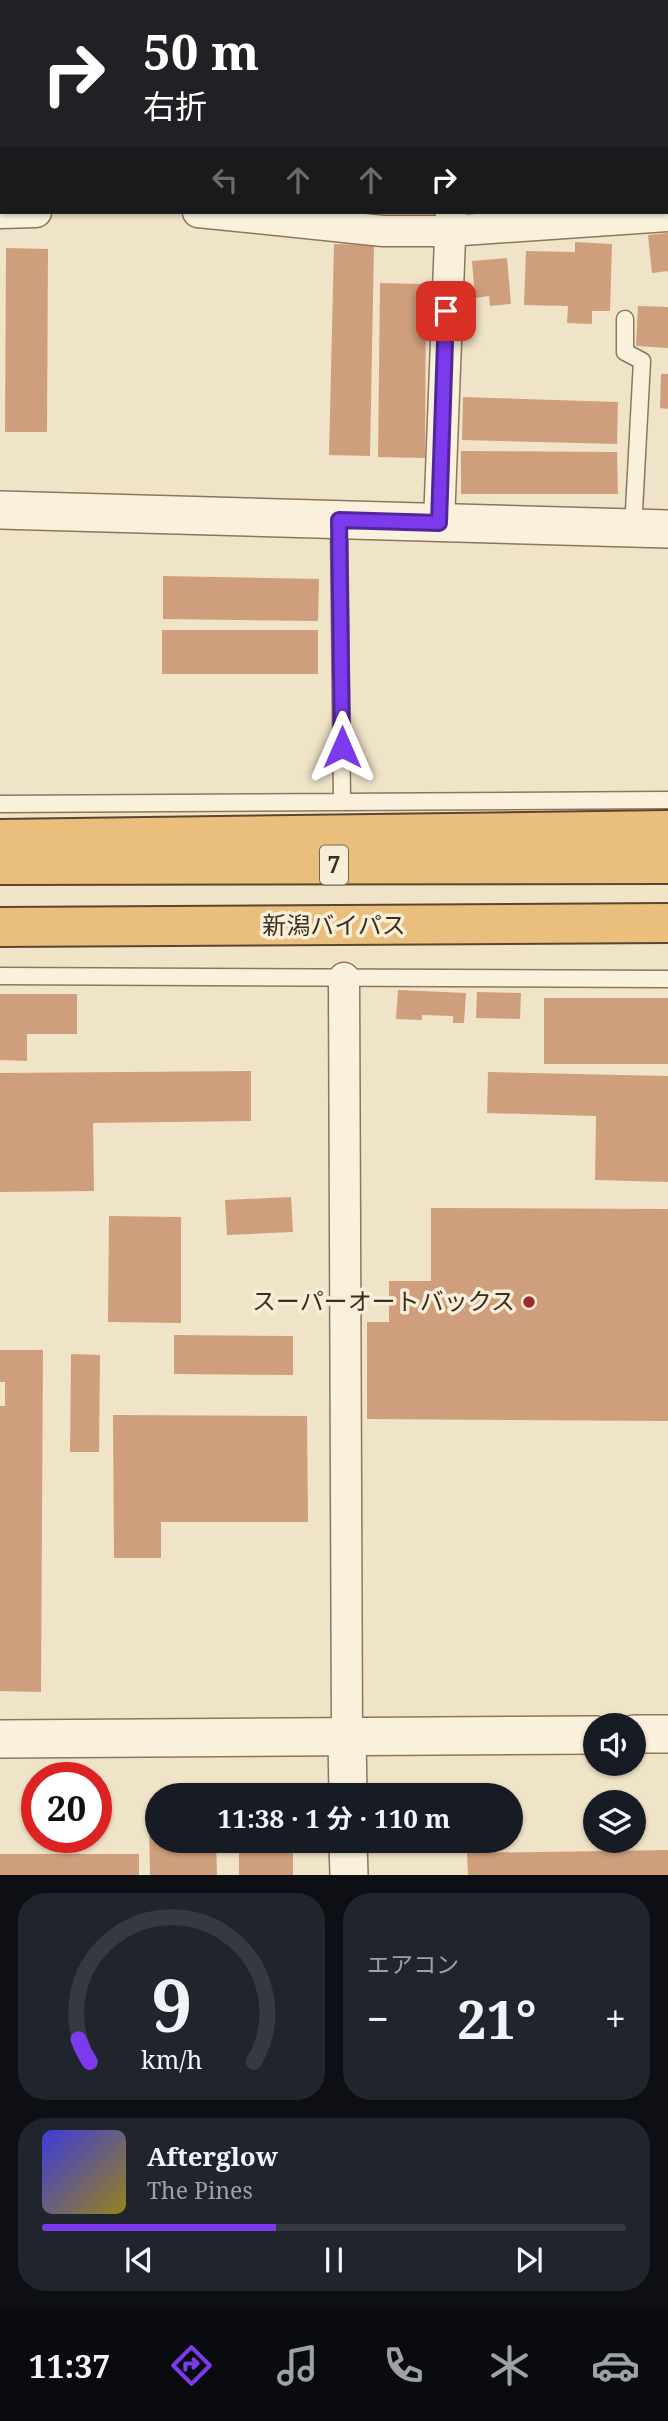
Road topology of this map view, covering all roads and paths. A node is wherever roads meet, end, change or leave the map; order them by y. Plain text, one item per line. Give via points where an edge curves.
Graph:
1 (242, 214) edge
2 (668, 216) edge
3 (309, 217) edge
4 (450, 221) edge
5 (625, 319) dead end
6 (0, 510) edge
7 (339, 520) junction
8 (439, 523) junction
9 (651, 529) edge
10 (668, 800) edge
11 (342, 801) junction
12 (0, 804) edge
13 (668, 830) edge
14 (0, 839) edge
15 (668, 864) edge
16 (0, 865) edge
17 (668, 923) edge
18 (479, 925) junction
19 (0, 927) edge
20 (668, 943) edge
21 (0, 976) edge
22 (344, 978) junction
23 (668, 979) edge
24 (646, 1734) edge
25 (668, 1734) edge
26 (583, 1735) edge
27 (347, 1737) junction
28 (0, 1739) edge
29 (348, 1783) edge
30 (348, 1853) edge
31 (349, 1875) edge

1 - 3 street
2 - 4 street
3 - 4 street via 383,231
4 - 8 street
5 - 9 lane via 625,352 642,361
6 - 7 street
7 - 8 street
7 - 11 lane
8 - 9 street
10 - 11 lane
11 - 12 lane
13 - 14 highway
15 - 16 highway, 7
17 - 18 highway, 新潟バイパス
18 - 19 highway, 新潟バイパス
18 - 20 highway
21 - 22 lane
22 - 23 lane
22 - 27 street
24 - 25 street
26 - 27 street
27 - 28 street
27 - 29 street
30 - 31 street

